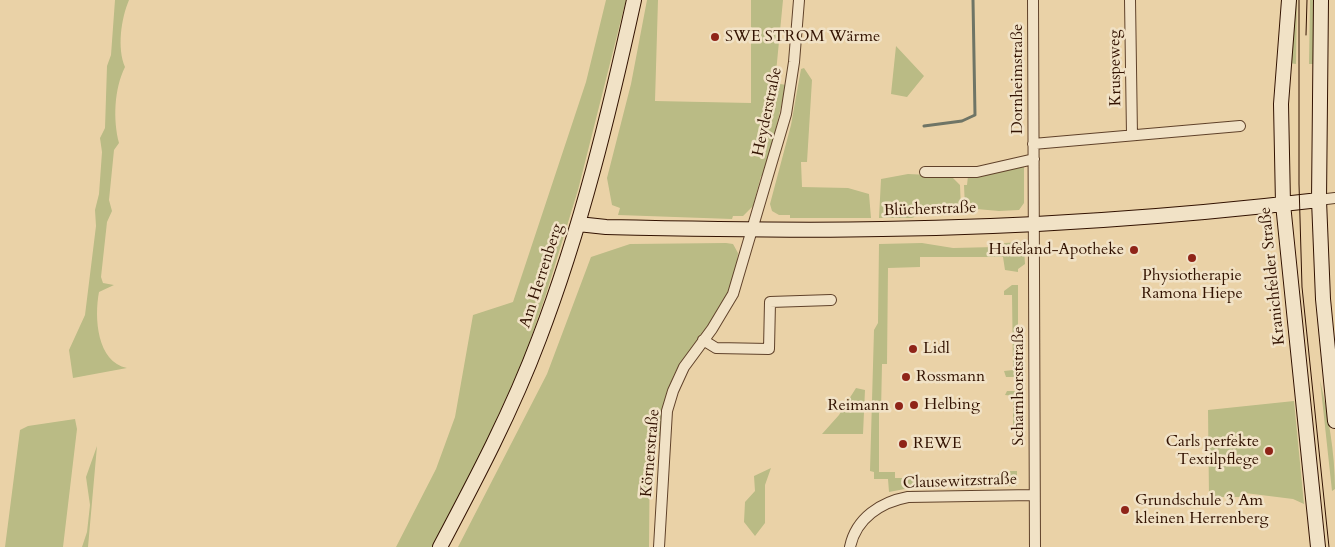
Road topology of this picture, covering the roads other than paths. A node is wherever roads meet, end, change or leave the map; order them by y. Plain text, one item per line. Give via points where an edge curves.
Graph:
1 (634, 0) edge
2 (798, 0) edge
3 (1033, 0) edge
4 (1130, 0) edge
5 (1289, 0) edge
6 (1322, 0) edge
7 (1240, 126) dead end
8 (1132, 135) junction
9 (1034, 144) junction
10 (1034, 158) junction
11 (925, 172) dead end
12 (962, 174) junction
13 (962, 185) dead end
14 (1335, 198) edge
15 (1319, 200) junction
16 (1283, 204) junction
17 (578, 224) junction
18 (1034, 224) junction
19 (754, 229) junction
20 (831, 300) dead end
21 (703, 340) junction
22 (1335, 421) edge
23 (1034, 495) junction
24 (440, 547) edge
25 (659, 547) edge
26 (850, 547) edge
27 (1034, 547) edge
28 (1318, 547) edge

1 - 17 main road, Am Herrenberg
2 - 19 street, Heyderstraße via 794,62 786,114
3 - 9 street, Dornheimstraße
4 - 8 street, Kruspeweg
5 - 16 main road, Kranichfelder Straße via 1282,84
6 - 15 main road
7 - 8 street
8 - 9 street
9 - 10 street, Dornheimstraße
10 - 12 street via 993,170
10 - 18 street, Dornheimstraße
11 - 12 street
12 - 13 street
14 - 15 street
15 - 16 main road, Blücherstraße
15 - 22 main road via 1323,299
16 - 18 main road, Blücherstraße
16 - 28 main road, Kranichfelder Straße
17 - 19 main road, Blücherstraße
17 - 24 main road, Am Herrenberg via 529,366
18 - 19 main road, Blücherstraße
18 - 23 street, Scharnhorststraße
19 - 21 street, Körnerstraße via 733,294
20 - 21 street via 770,302 769,349 716,348
21 - 25 street, Körnerstraße via 678,378 668,411
23 - 26 street, Clausewitzstraße via 894,499 870,513 858,527
23 - 27 street, Scharnhorststraße

